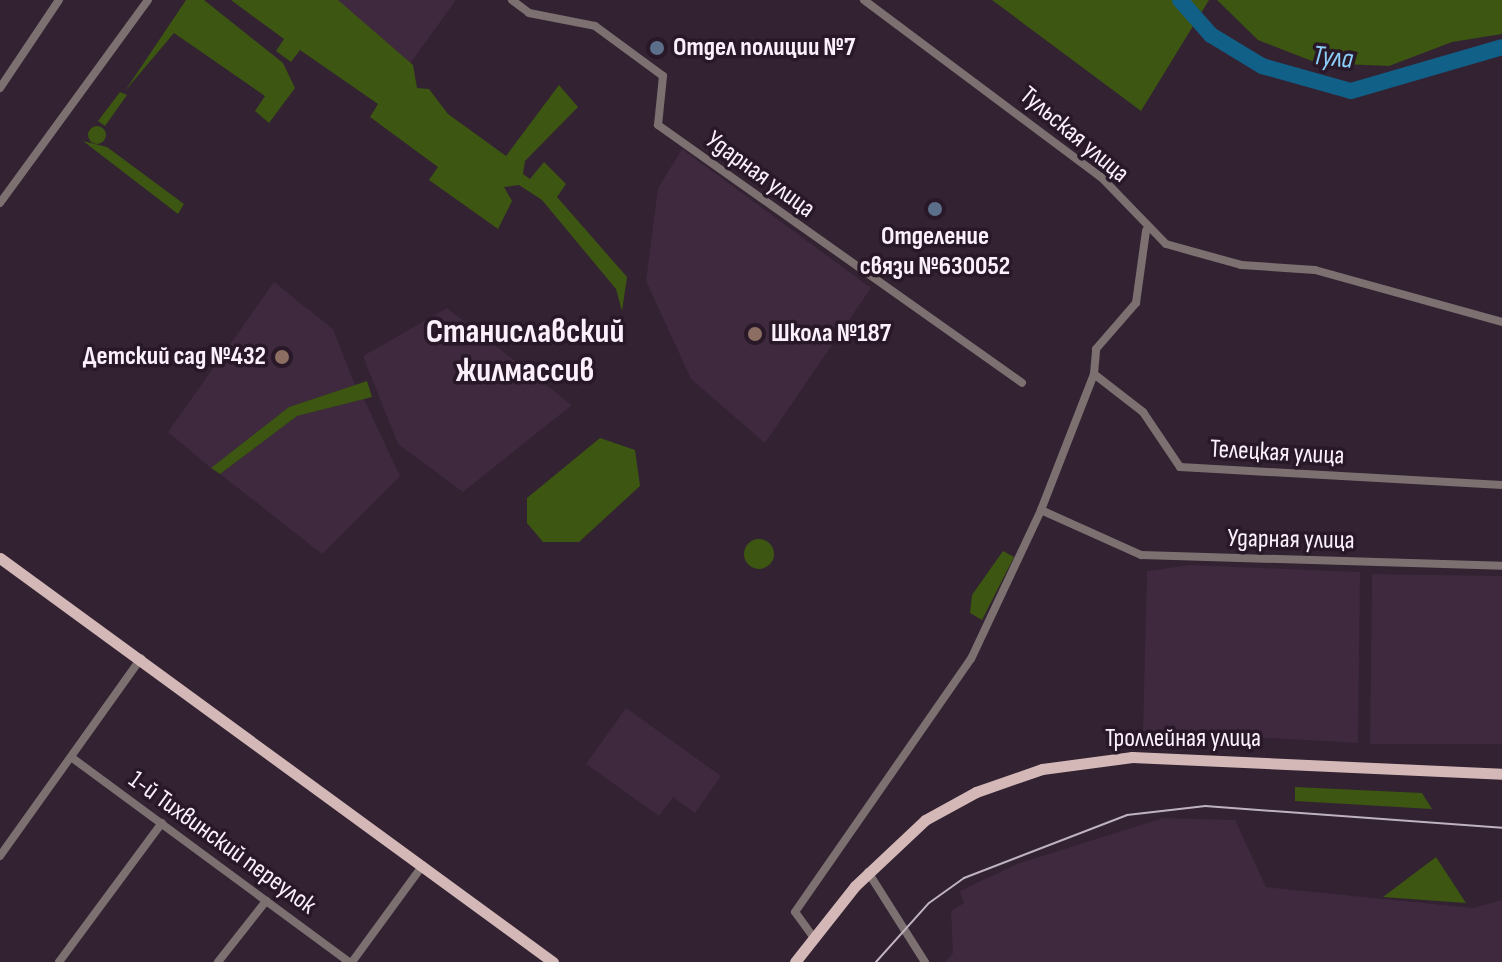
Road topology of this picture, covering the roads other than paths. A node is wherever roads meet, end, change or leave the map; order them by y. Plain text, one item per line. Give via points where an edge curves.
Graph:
1 (59, 0) edge
2 (148, 0) edge
3 (512, 0) edge
4 (864, 0) edge
5 (0, 88) edge
6 (4, 191) edge
7 (0, 203) edge
8 (1146, 231) junction
9 (1502, 322) edge
10 (1094, 374) junction
11 (1022, 383) dead end
12 (1502, 485) edge
13 (1041, 510) junction
14 (0, 558) edge
15 (1502, 566) edge
16 (141, 658) junction
17 (71, 757) junction
18 (1502, 774) edge
19 (162, 823) junction
20 (0, 856) edge
21 (423, 865) junction
22 (868, 872) junction
23 (266, 901) junction
24 (814, 938) junction
25 (59, 962) edge
26 (218, 962) edge
27 (350, 962) edge
28 (553, 962) edge
29 (795, 962) edge
30 (925, 962) edge

1 - 5 street
2 - 6 street
3 - 11 street, Ударная улица via 529,13 595,26 663,76 658,125
4 - 8 street, Тульская улица via 1101,177
6 - 7 street
8 - 9 street, Тульская улица via 1205,258 1315,270
8 - 10 street via 1136,303 1096,349
10 - 12 street, Телецкая улица via 1143,412 1180,467
10 - 13 street
13 - 15 street, Ударная улица via 1141,555
13 - 24 street via 971,659 795,912
14 - 16 main road
16 - 17 street
16 - 21 main road
17 - 19 street, 1-й Тихвинский переулок
17 - 20 street
18 - 22 main road, Троллейная улица via 1242,760 1090,761 1042,769 953,802
19 - 23 street, 1-й Тихвинский переулок
19 - 25 street
21 - 27 street
21 - 28 main road
22 - 24 main road, Троллейная улица
22 - 30 street
23 - 26 street
23 - 27 street, 1-й Тихвинский переулок
24 - 29 main road, Троллейная улица

